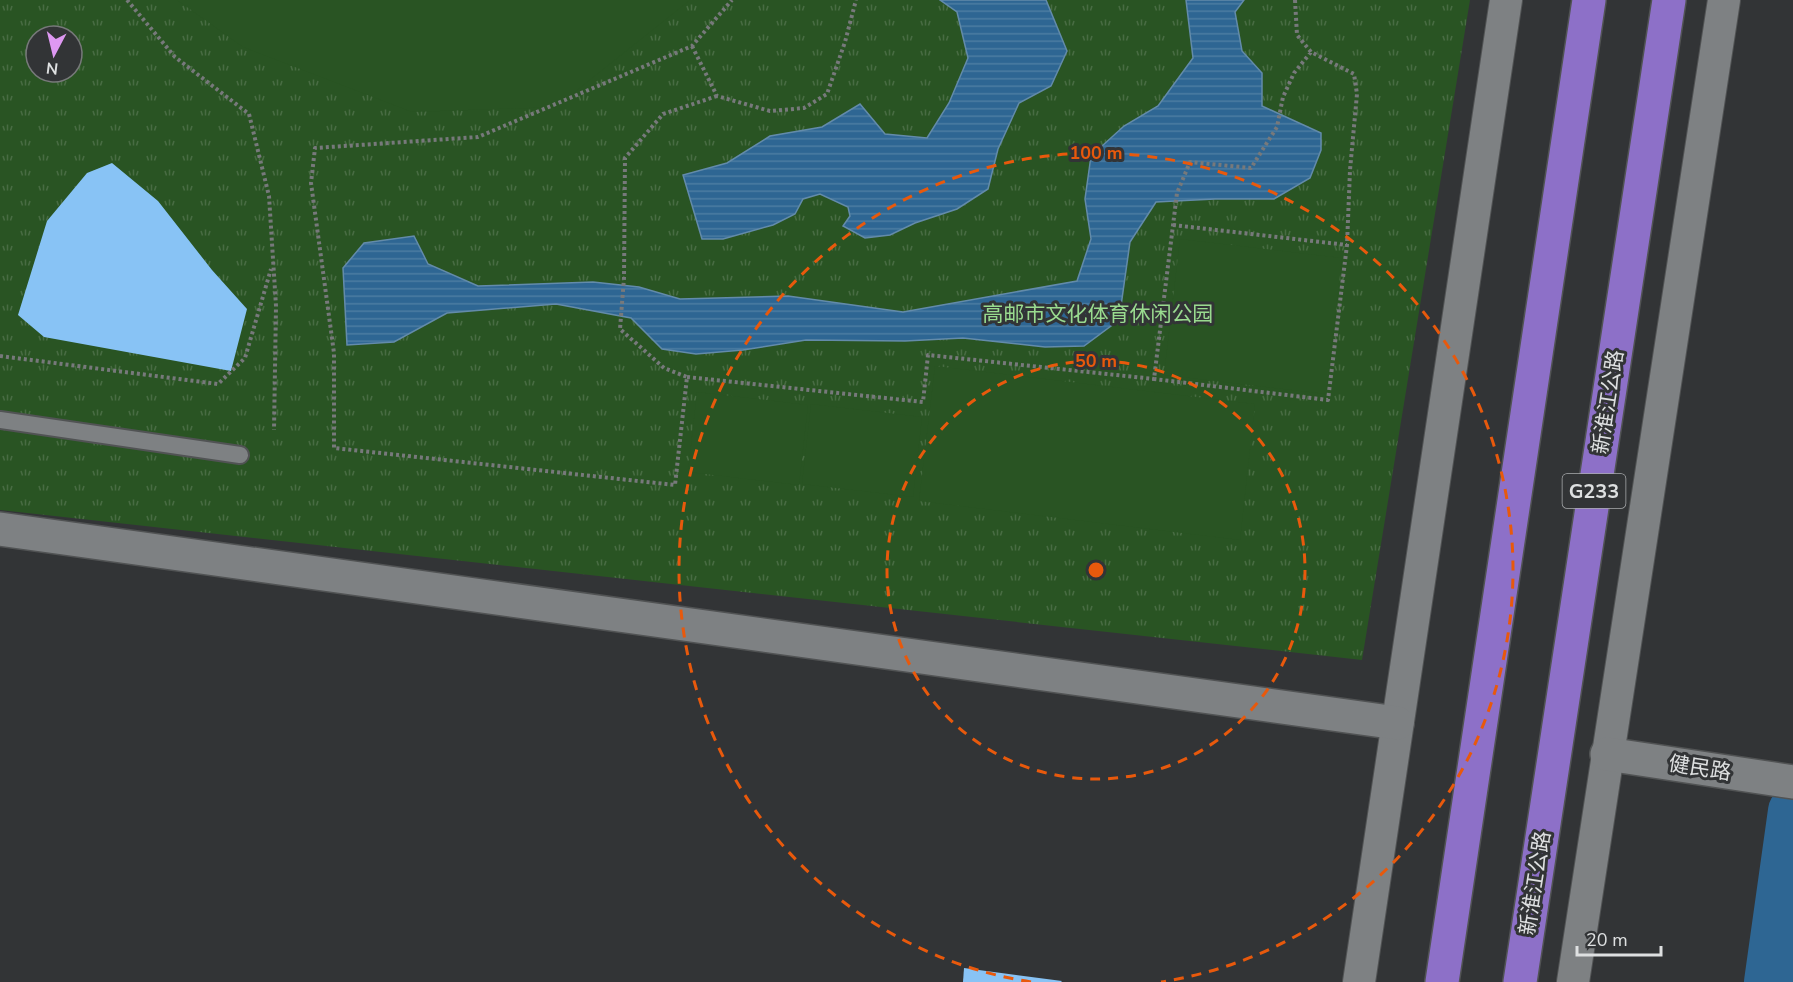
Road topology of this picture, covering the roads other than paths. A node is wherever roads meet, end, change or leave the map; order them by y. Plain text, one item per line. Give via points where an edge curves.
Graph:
1 (1506, 0) edge
2 (1589, 0) edge
3 (1669, 0) edge
4 (1724, 0) edge
5 (0, 420) edge
6 (240, 455) dead end
7 (0, 529) edge
8 (1397, 723) junction
9 (1606, 754) junction
10 (1793, 782) edge
11 (1359, 982) edge
12 (1442, 982) edge
13 (1520, 982) edge
14 (1573, 982) edge

1 - 8 street
2 - 12 highway
3 - 13 highway, 新淮江公路 / G233
4 - 9 street
5 - 6 lane
7 - 8 street
8 - 11 street
9 - 10 street, 健民路
9 - 14 street

